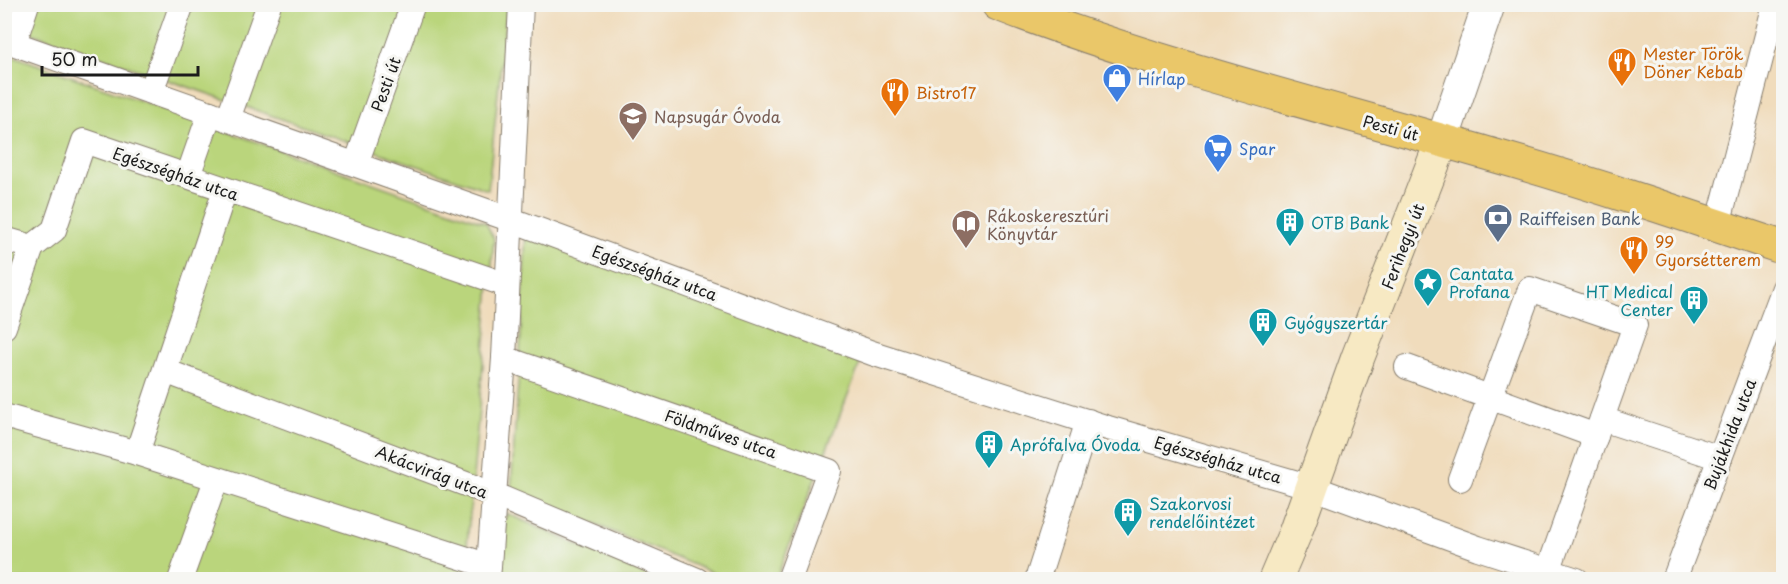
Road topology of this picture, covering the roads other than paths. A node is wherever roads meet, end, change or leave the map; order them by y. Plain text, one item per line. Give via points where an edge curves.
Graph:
1 (27, 4) edge
2 (182, 4) edge
3 (269, 4) edge
4 (413, 4) edge
5 (521, 4) edge
6 (998, 4) edge
7 (1489, 4) edge
8 (1774, 4) edge
9 (9, 41) edge
10 (151, 92) junction
11 (219, 116) junction
12 (1442, 141) junction
13 (356, 164) junction
14 (188, 176) junction
15 (225, 190) junction
16 (509, 219) junction
17 (1718, 225) junction
18 (4, 238) edge
19 (32, 247) junction
20 (1784, 248) edge
21 (507, 285) junction
22 (1784, 288) edge
23 (4, 327) edge
24 (504, 358) junction
25 (1407, 367) dead end
26 (165, 370) junction
27 (1490, 397) junction
28 (4, 416) edge
29 (1088, 421) junction
30 (1599, 427) junction
31 (137, 453) junction
32 (1720, 458) junction
33 (1460, 479) dead end
34 (216, 480) junction
35 (1311, 487) junction
36 (495, 495) junction
37 (488, 573) edge
38 (1547, 575) edge
39 (180, 579) edge
40 (697, 579) edge
41 (789, 579) edge
42 (1036, 579) edge
43 (1275, 579) edge
44 (1577, 579) edge
45 (1674, 579) edge

1 - 9 street
2 - 10 street
3 - 11 street
4 - 13 street, Pesti út
5 - 16 street
6 - 12 main road, Pesti út via 1203,72
7 - 12 street, Ferihegyi út
8 - 17 street
9 - 10 street, Egészségház utca
10 - 11 street, Egészségház utca
11 - 13 street, Egészségház utca
11 - 14 street
12 - 17 main road, Pesti út
12 - 35 main road, Ferihegyi út
13 - 16 street, Egészségház utca
14 - 15 street, Egészségház utca
14 - 19 street, Egészségház utca via 84,141 54,230
15 - 21 street, Egészségház utca
15 - 26 street
16 - 21 street
16 - 29 street, Egészségház utca via 872,353
17 - 20 main road, Pesti út
18 - 19 street
19 - 23 street
21 - 24 street
22 - 32 street, Bujákhida utca
24 - 36 street
24 - 41 street, Földműves utca via 829,471
25 - 27 street
26 - 31 street
26 - 36 street, Akácvirág utca
27 - 30 street
27 - 30 street via 1530,289 1635,325
27 - 33 street
28 - 31 street
29 - 35 street, Egészségház utca
29 - 42 street
30 - 32 street
30 - 38 street
31 - 34 street
32 - 45 street, Bujákhida utca
34 - 37 street
34 - 39 street
35 - 38 street
35 - 43 main road, Ferihegyi út
36 - 37 street
36 - 40 street, Akácvirág utca
38 - 44 street

